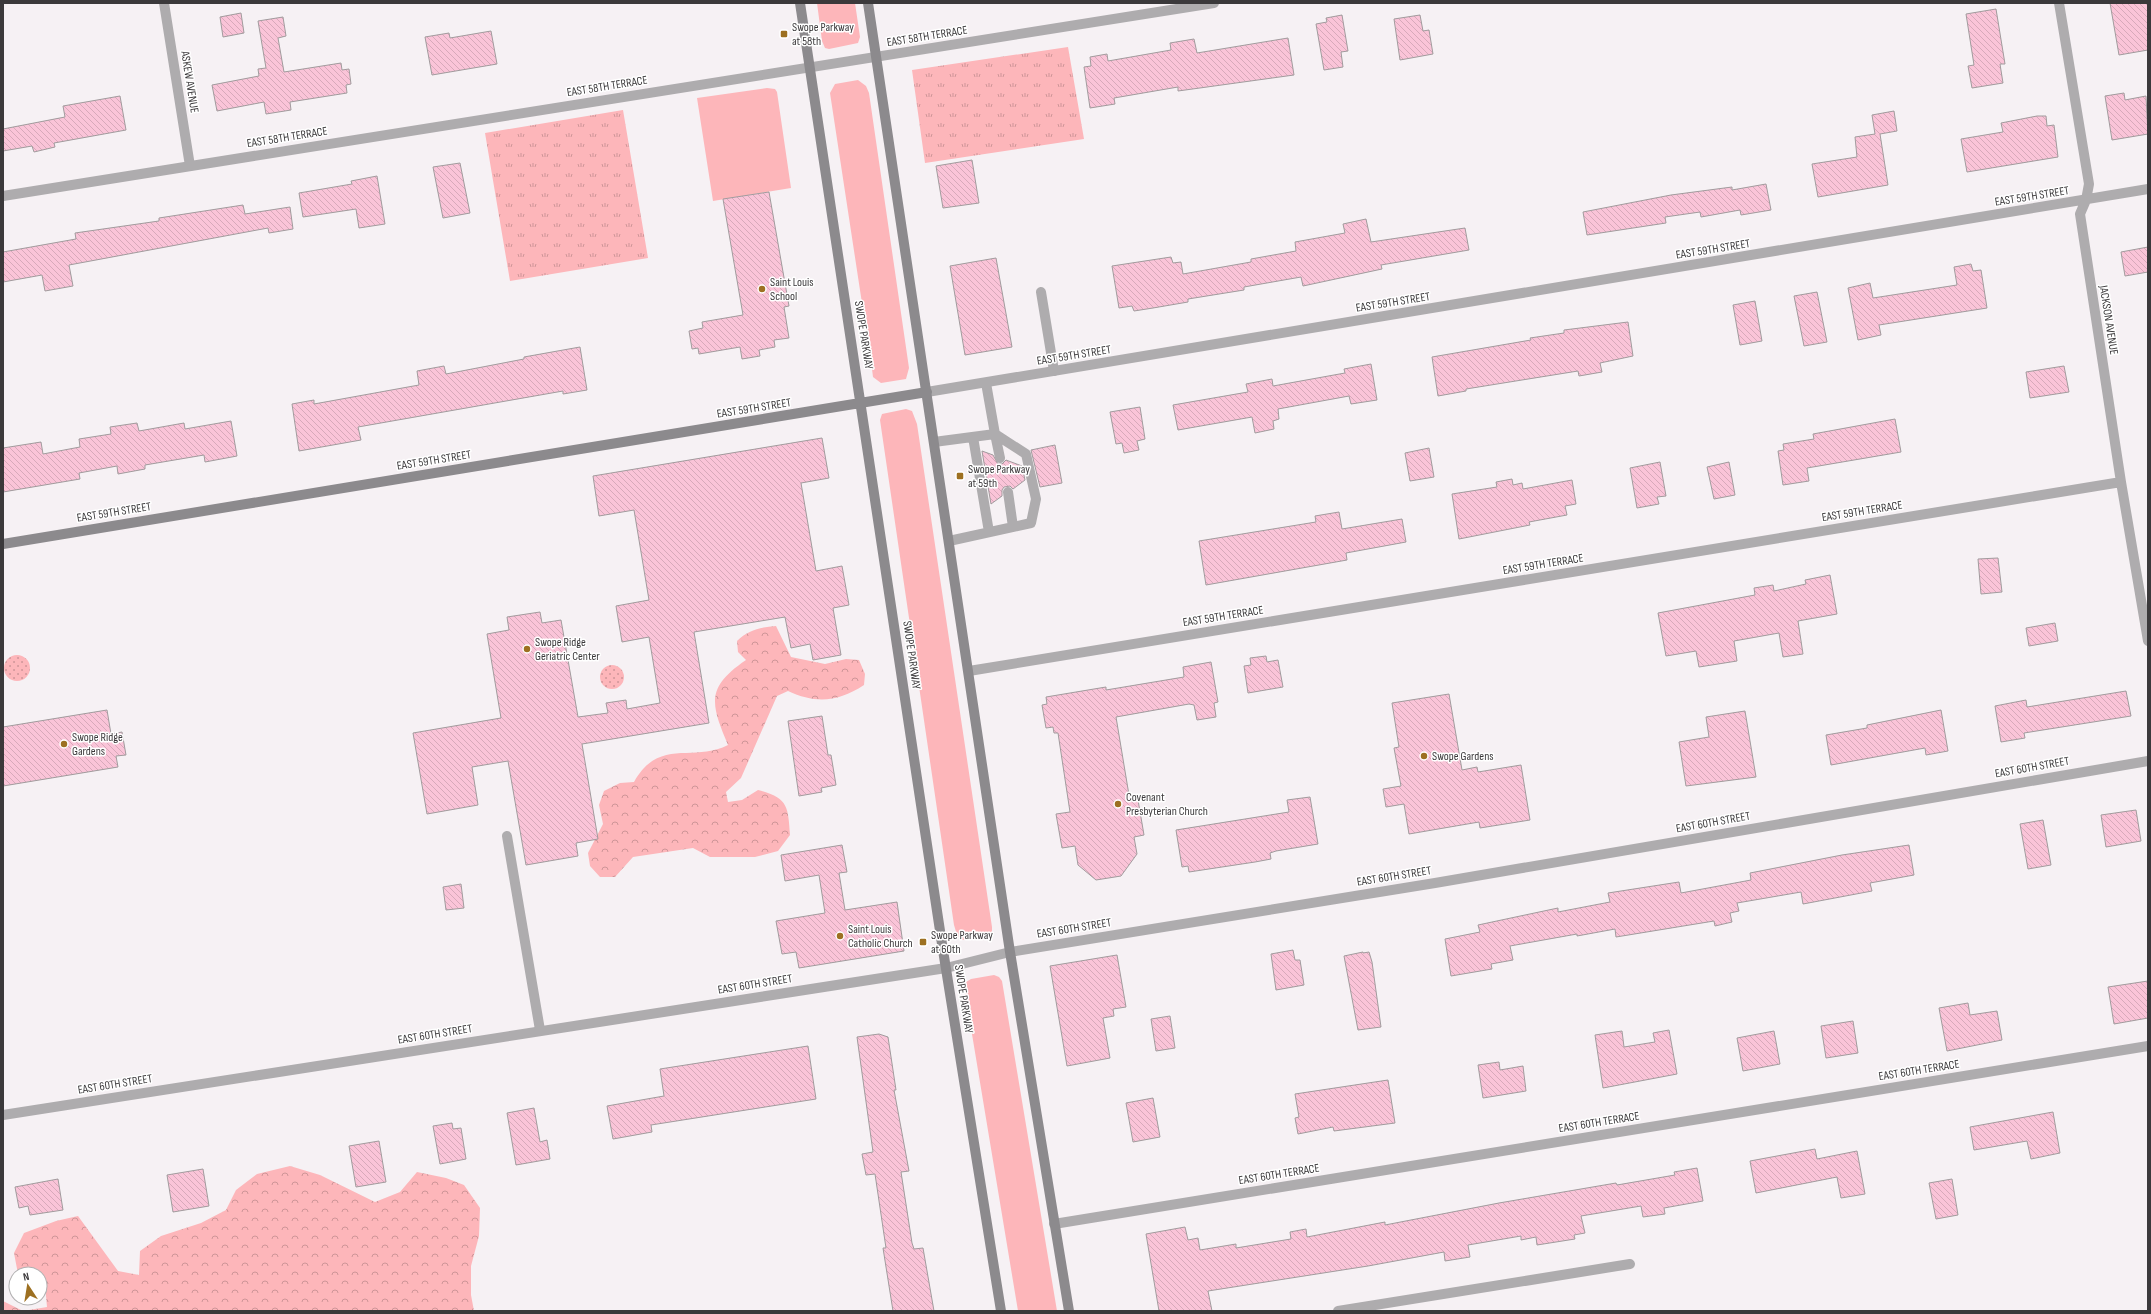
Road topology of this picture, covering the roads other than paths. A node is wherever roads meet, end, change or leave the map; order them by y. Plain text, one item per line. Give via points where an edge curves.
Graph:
1 (164, 3) edge
2 (800, 3) edge
3 (868, 3) edge
4 (1214, 3) edge
5 (2060, 3) edge
6 (876, 57) junction
7 (809, 67) junction
8 (190, 166) junction
9 (2148, 190) edge
10 (3, 196) edge
11 (2086, 200) junction
12 (1041, 292) dead end
13 (1054, 371) junction
14 (986, 383) junction
15 (927, 392) junction
16 (861, 404) junction
17 (995, 434) junction
18 (973, 437) junction
19 (934, 442) junction
20 (1000, 458) dead end
21 (2121, 482) junction
22 (1008, 492) dead end
23 (1013, 527) junction
24 (989, 532) junction
25 (949, 541) junction
26 (3, 544) edge
27 (2148, 641) edge
28 (969, 671) junction
29 (2148, 761) edge
30 (507, 836) dead end
31 (1010, 952) junction
32 (946, 968) junction
33 (540, 1030) junction
34 (2148, 1046) edge
35 (3, 1115) edge
36 (1054, 1224) junction
37 (1630, 1264) dead end
38 (1002, 1311) edge
39 (1069, 1311) edge
40 (1338, 1311) edge

1 - 8 street, ASKEW AVENUE
2 - 7 main road, SWOPE PARKWAY
3 - 6 main road
4 - 6 street, EAST 58TH TERRACE
5 - 11 street, JACKSON AVENUE via 2089,184
6 - 7 street, EAST 58TH TERRACE
6 - 15 main road
7 - 8 street, EAST 58TH TERRACE
7 - 16 main road, SWOPE PARKWAY
8 - 10 street, EAST 58TH TERRACE
9 - 11 street, EAST 59TH STREET
11 - 13 street, EAST 59TH STREET
11 - 21 street, JACKSON AVENUE via 2080,214
12 - 13 street
13 - 14 street, EAST 59TH STREET
14 - 15 street, EAST 59TH STREET
14 - 17 street
15 - 16 main road, EAST 59TH STREET
15 - 19 main road
16 - 26 main road, EAST 59TH STREET
16 - 32 main road, SWOPE PARKWAY
17 - 18 street
17 - 20 street
17 - 23 street via 1026,454 1036,499 1031,522
18 - 19 street
18 - 24 street
19 - 25 main road
21 - 27 street, JACKSON AVENUE
21 - 28 street, EAST 59TH TERRACE
22 - 23 street
23 - 24 street
24 - 25 street
25 - 28 main road
28 - 31 main road
29 - 31 street, EAST 60TH STREET via 1442,882
30 - 33 street
31 - 32 street, EAST 60TH STREET
31 - 36 main road
32 - 33 street, EAST 60TH STREET
32 - 38 main road, SWOPE PARKWAY
33 - 35 street, EAST 60TH STREET
34 - 36 street, EAST 60TH TERRACE
36 - 39 main road
37 - 40 street

